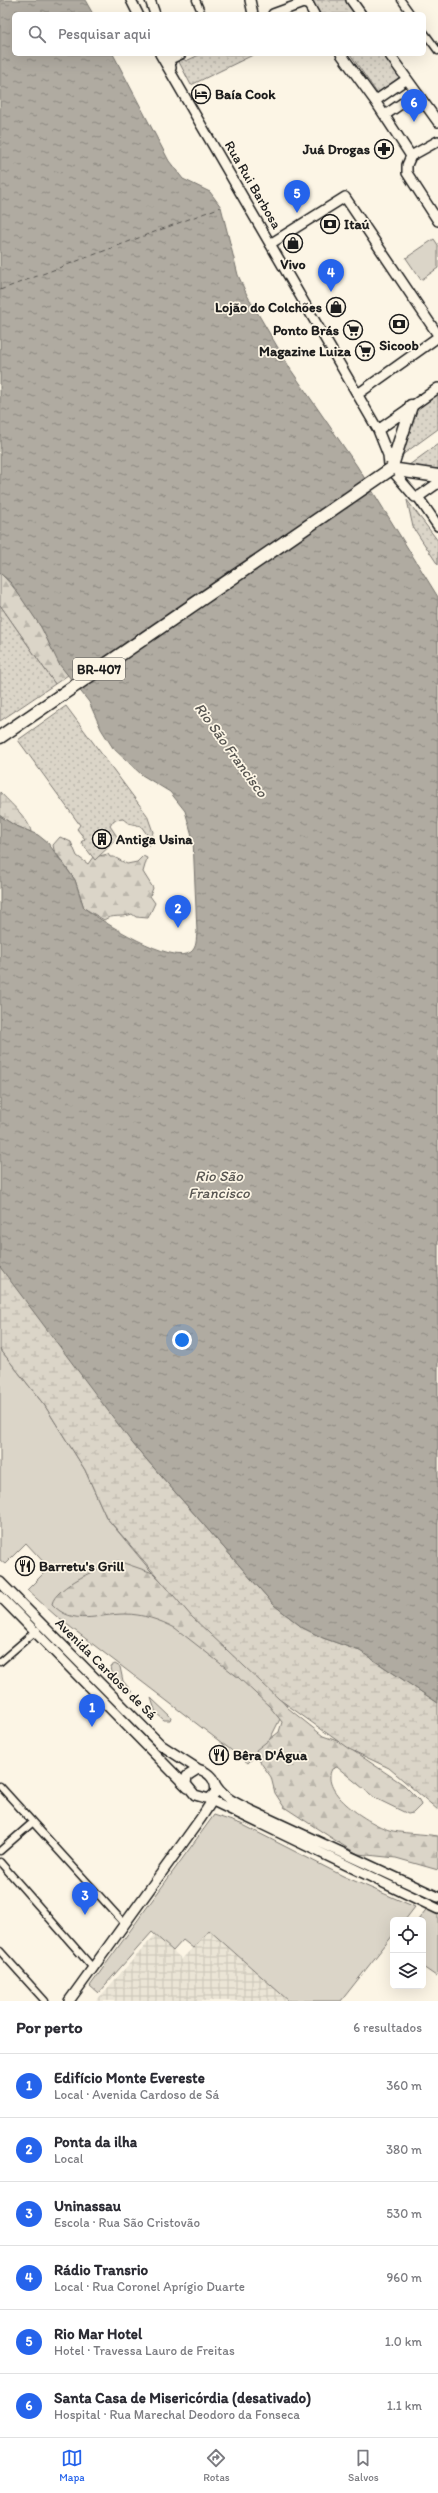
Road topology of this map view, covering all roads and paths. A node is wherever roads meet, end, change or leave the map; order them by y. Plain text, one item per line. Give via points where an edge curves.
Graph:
1 (131, 0) edge
2 (150, 0) edge
3 (196, 0) edge
4 (250, 0) edge
5 (352, 0) edge
6 (401, 0) edge
7 (137, 12) edge
8 (154, 12) edge
9 (201, 12) edge
10 (253, 12) edge
11 (278, 12) edge
12 (313, 12) edge
13 (360, 12) edge
14 (410, 12) edge
15 (426, 35) edge
16 (438, 51) edge
17 (342, 56) edge
18 (390, 56) edge
19 (166, 57) edge
20 (407, 79) junction
21 (417, 93) junction
22 (375, 101) junction
23 (385, 115) junction
24 (438, 122) edge
25 (438, 141) edge
26 (411, 156) junction
27 (438, 221) edge
28 (270, 244) junction
29 (438, 336) edge
30 (438, 388) edge
31 (358, 394) junction
32 (411, 406) junction
33 (378, 430) junction
34 (390, 467) junction
35 (438, 476) edge
36 (438, 483) edge
37 (420, 496) junction
38 (438, 526) edge
39 (0, 737) edge
40 (0, 1582) edge
41 (0, 1596) edge
42 (42, 1625) junction
43 (35, 1632) junction
44 (0, 1662) edge
45 (198, 1769) junction
46 (214, 1782) junction
47 (0, 1786) edge
48 (188, 1788) junction
49 (209, 1799) junction
50 (32, 1823) junction
51 (0, 1851) edge
52 (0, 1862) edge
53 (418, 1888) junction
54 (438, 1890) edge
55 (438, 1897) edge
56 (438, 1909) edge
57 (125, 1924) junction
58 (0, 1950) edge
59 (93, 1968) junction
60 (45, 2001) edge
61 (69, 2001) edge

1 - 7 main road
2 - 8 main road
3 - 9 street
4 - 10 main road
5 - 13 main road
6 - 14 street
11 - 12 main road via 303,3 309,5
15 - 16 street
17 - 22 main road
18 - 20 main road
19 - 28 main road, Rua Rui Barbosa via 172,72
20 - 21 main road
20 - 22 main road
21 - 23 main road
21 - 24 main road
22 - 23 main road
23 - 26 main road
25 - 26 main road
26 - 27 main road via 406,165 407,173
28 - 29 main road via 345,197
28 - 31 main road, Rua Rui Barbosa
29 - 31 main road
30 - 32 main road
31 - 33 main road, Rua Rui Barbosa
32 - 33 main road
32 - 34 highway
33 - 34 main road, Rua Rui Barbosa
34 - 35 highway
34 - 37 main road via 412,494
34 - 39 highway, BR-407, bridge via 284,542 270,542 208,586 198,600
36 - 37 main road
37 - 38 main road
40 - 42 main road, Avenida Cardoso de Sá
41 - 43 main road, Avenida Cardoso de Sá
42 - 43 street
42 - 45 main road, Avenida Cardoso de Sá via 161,1745
43 - 44 street
43 - 48 main road, Avenida Cardoso de Sá
45 - 46 main road via 208,1774
45 - 48 main road via 187,1776
46 - 49 main road via 215,1794
46 - 53 main road via 226,1796 250,1810
47 - 50 street
48 - 49 main road via 195,1795
49 - 56 main road
49 - 57 main road via 210,1804 206,1811
50 - 51 street
50 - 57 street
52 - 59 street
53 - 54 main road
53 - 55 main road
57 - 59 main road
58 - 60 street
59 - 61 main road

